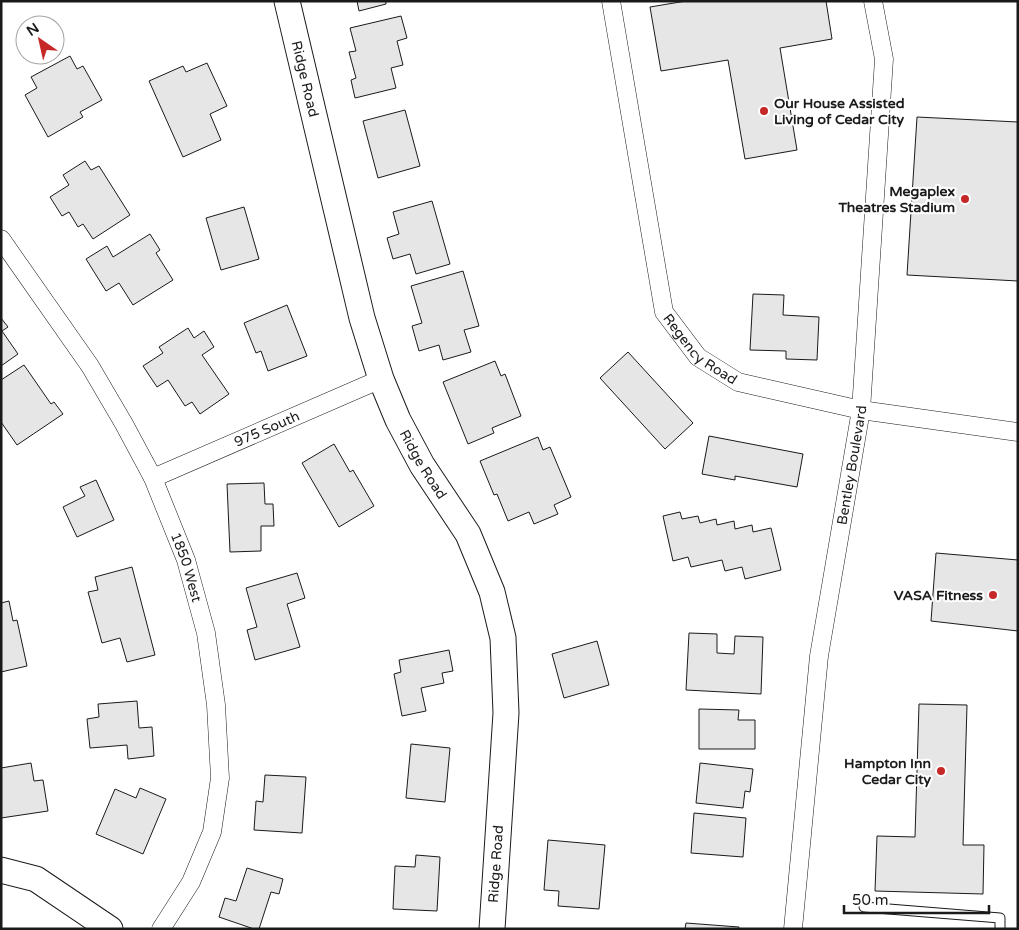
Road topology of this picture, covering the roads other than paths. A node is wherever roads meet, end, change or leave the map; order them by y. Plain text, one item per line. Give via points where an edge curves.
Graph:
1 (287, 1) edge
2 (611, 1) edge
3 (873, 1) edge
4 (1, 239) edge
5 (381, 378) junction
6 (860, 410) junction
7 (1018, 432) edge
8 (153, 478) junction
9 (1, 870) edge
10 (864, 907) dead end
11 (110, 929) edge
12 (161, 929) edge
13 (492, 929) edge
14 (793, 929) edge
15 (1000, 929) edge

1 - 5 street, Ridge Road via 362,318
2 - 6 street, Regency Road via 664,312 698,357 738,382
3 - 6 street, Bentley Boulevard via 884,59
4 - 8 street, 1850 West via 90,366
5 - 8 street, 975 South
5 - 13 street, Ridge Road via 398,420 422,465 468,534 492,592 503,638 506,713
6 - 7 street, Regency Road
6 - 14 street, Bentley Boulevard via 819,656
8 - 12 street, 1850 West via 186,560 206,633 216,705 220,778 212,832 191,882
9 - 11 street via 36,879
10 - 15 lane via 1000,918

